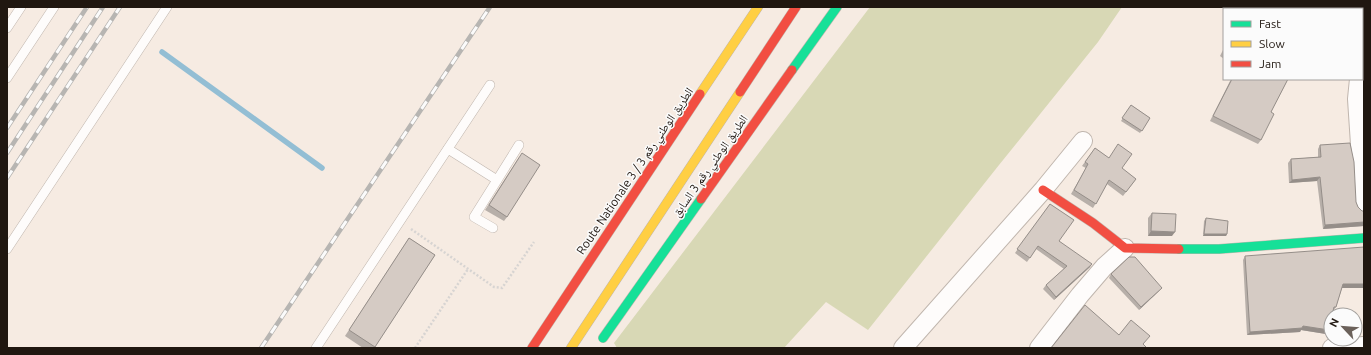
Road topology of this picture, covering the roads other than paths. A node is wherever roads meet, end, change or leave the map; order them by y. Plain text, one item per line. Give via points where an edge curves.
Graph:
1 (21, 7) edge
2 (54, 7) edge
3 (167, 7) edge
4 (758, 7) edge
5 (796, 7) edge
6 (837, 7) edge
7 (7, 28) edge
8 (7, 78) edge
9 (1359, 80) edge
10 (490, 85) dead end
11 (1083, 141) dead end
12 (519, 145) dead end
13 (448, 149) junction
14 (497, 180) junction
15 (1043, 190) junction
16 (1364, 205) edge
17 (493, 228) dead end
18 (1364, 238) edge
19 (1125, 248) junction
20 (7, 249) edge
21 (589, 321) junction
22 (606, 343) edge
23 (1364, 346) edge
24 (316, 348) edge
25 (532, 348) edge
26 (571, 348) edge
27 (903, 348) edge
28 (1039, 348) edge
29 (1332, 348) edge

1 - 7 lane
2 - 8 lane
3 - 20 lane
4 - 25 main road, Route Nationale 3 / الطريق الوطني رقم 3 via 627,210
5 - 21 main road via 648,225
6 - 22 main road, الطريق الوطني رقم 3 السابق
9 - 16 street via 1357,99
10 - 13 lane
11 - 15 street
12 - 14 lane
13 - 14 lane
13 - 24 lane
14 - 17 lane via 474,217
15 - 19 main road
15 - 27 street
18 - 19 main road via 1219,249
19 - 28 street via 1104,267
21 - 22 street
21 - 26 main road
23 - 29 street

